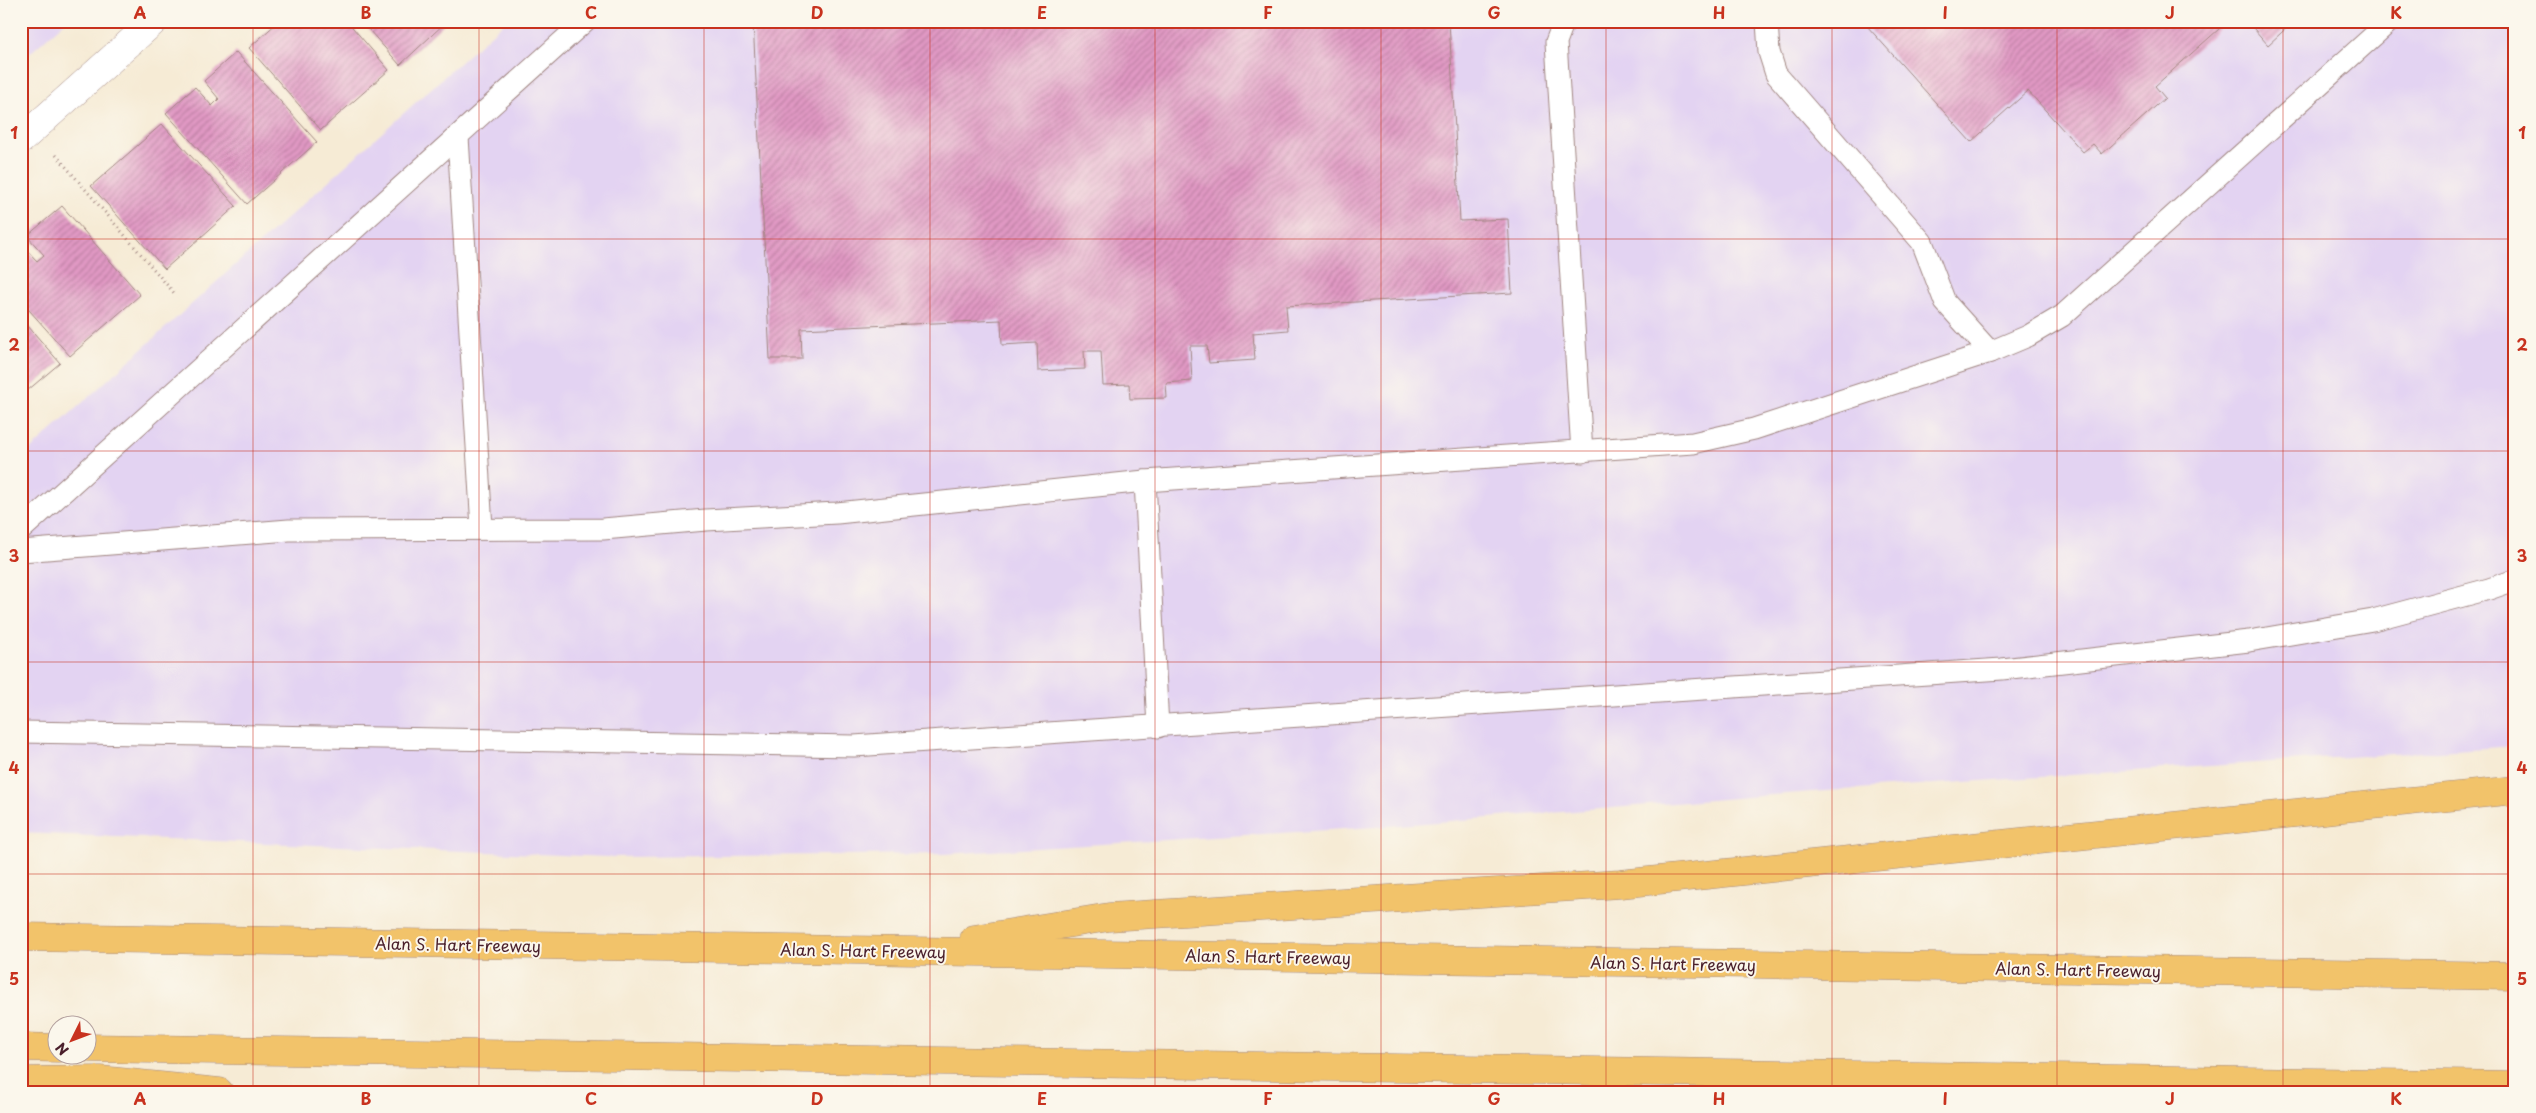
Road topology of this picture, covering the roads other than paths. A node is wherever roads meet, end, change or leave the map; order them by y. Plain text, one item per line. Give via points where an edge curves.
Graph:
1 (154, 21) edge
2 (585, 21) edge
3 (1564, 21) edge
4 (1767, 21) edge
5 (2390, 21) edge
6 (27, 134) edge
7 (458, 137) junction
8 (1990, 352) junction
9 (1582, 452) junction
10 (1145, 481) junction
11 (482, 528) junction
12 (21, 530) edge
13 (21, 550) edge
14 (2515, 580) edge
15 (1158, 726) junction
16 (21, 732) edge
17 (2515, 790) edge
18 (21, 937) edge
19 (904, 951) junction
20 (2515, 976) edge
21 (21, 1047) edge
22 (48, 1048) edge
23 (98, 1048) edge
24 (21, 1081) edge
25 (2515, 1085) edge
26 (219, 1092) edge

1 - 6 street
2 - 7 lane
3 - 9 lane via 1556,42
4 - 8 lane via 1769,52 1776,74 1922,242 1946,302
5 - 8 lane via 2062,316 2028,336
7 - 11 lane
7 - 12 lane
8 - 9 lane via 1754,429 1693,443
9 - 10 lane
10 - 11 lane via 837,513 603,529
10 - 15 lane
11 - 13 lane via 289,530
14 - 15 lane via 2489,590 2354,623 2249,641 2002,669
15 - 16 lane via 854,746
17 - 19 highway via 1620,884 1109,917
18 - 19 highway, Alan S. Hart Freeway
19 - 20 highway, Alan S. Hart Freeway
21 - 22 highway
23 - 25 highway
24 - 26 highway via 100,1080

